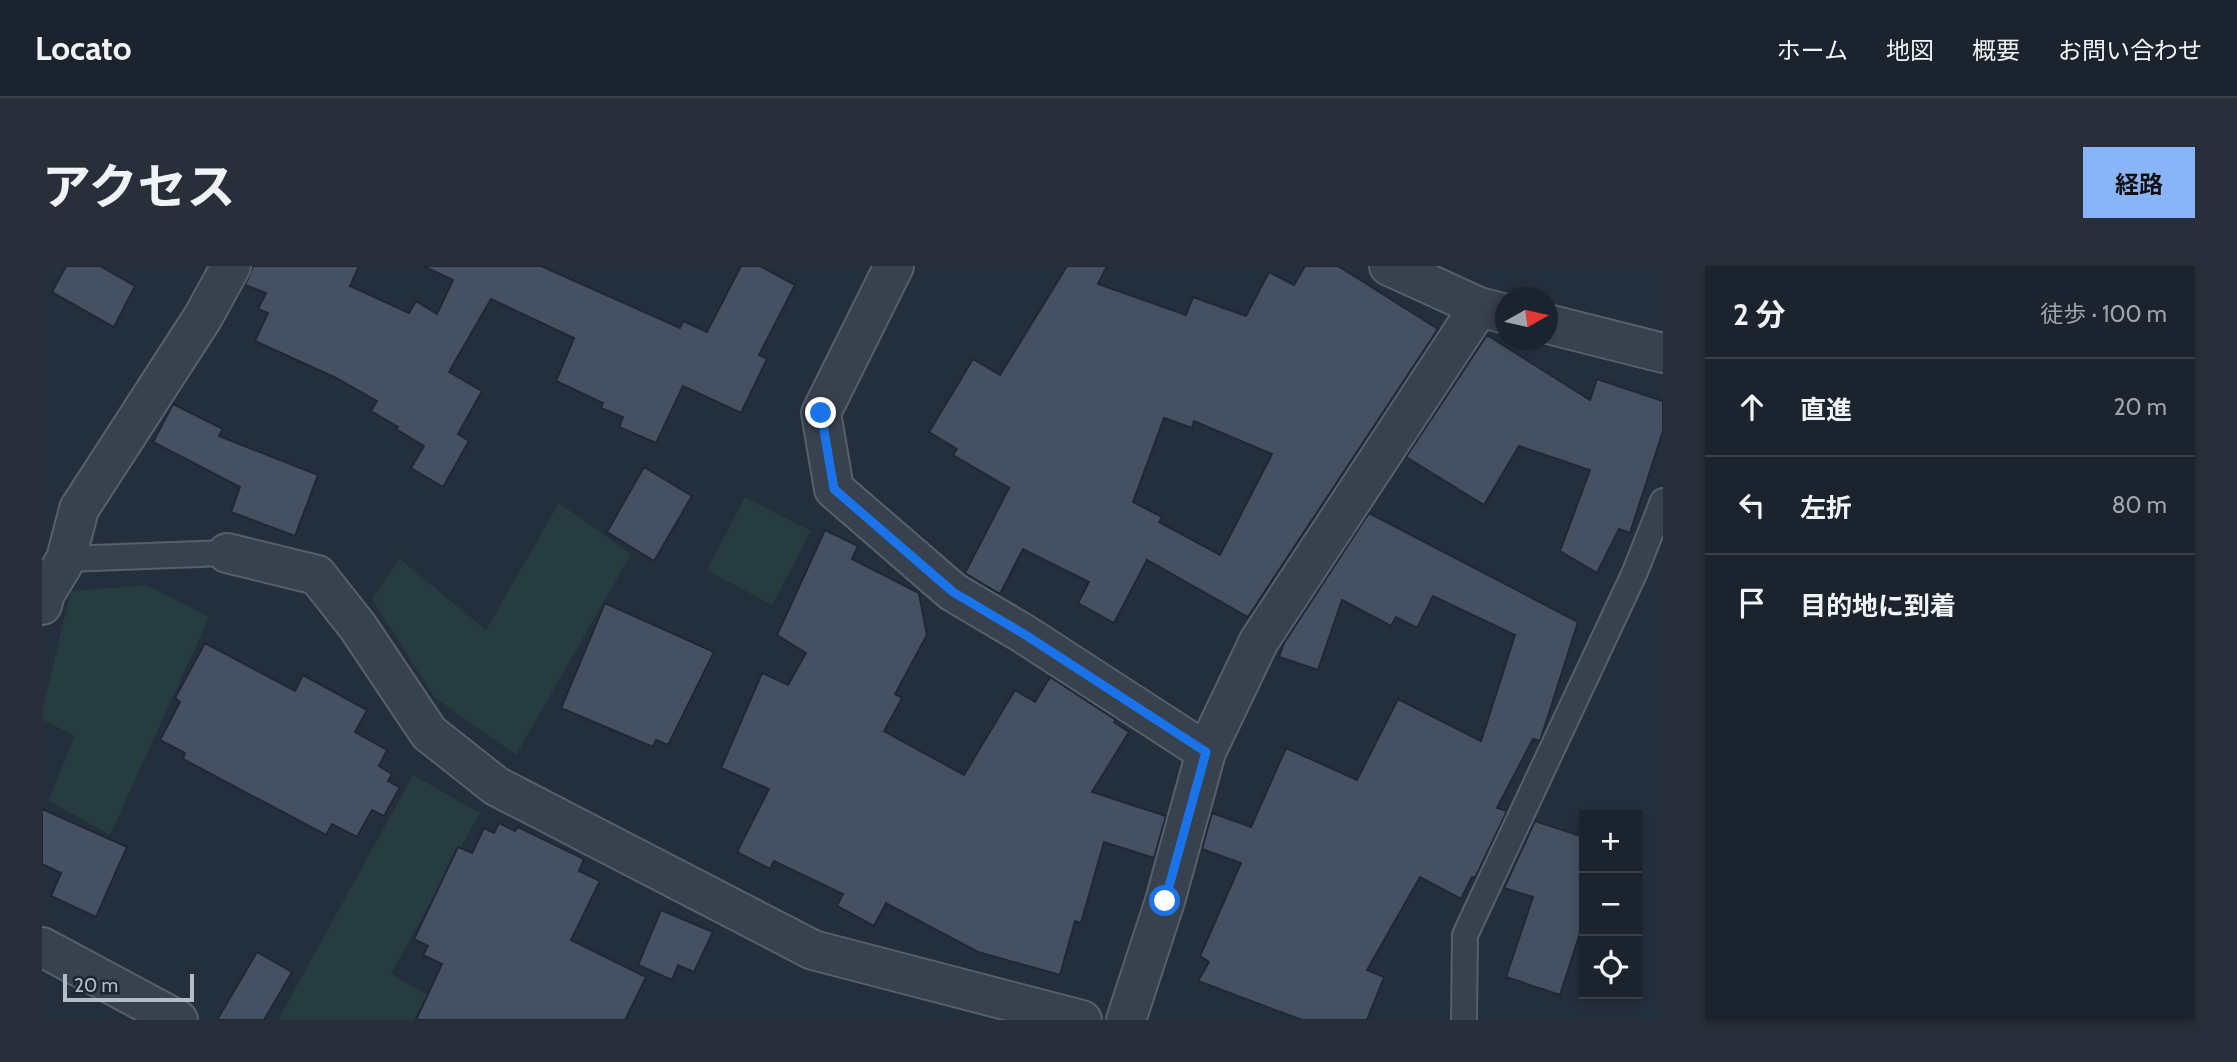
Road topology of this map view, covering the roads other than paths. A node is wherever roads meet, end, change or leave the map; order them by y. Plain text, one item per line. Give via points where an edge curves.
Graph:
1 (231, 266) edge
2 (894, 266) edge
3 (1389, 266) edge
4 (1492, 310) edge
5 (1558, 327) edge
6 (1663, 354) edge
7 (1663, 501) edge
8 (228, 553) joint
9 (66, 559) junction
10 (43, 597) edge
11 (1206, 752) junction
12 (42, 947) edge
13 (178, 1020) edge
14 (1083, 1020) edge
15 (1126, 1020) edge
16 (1464, 1020) edge

1 - 9 street via 79,509
2 - 11 street via 821,413 834,489 953,592
3 - 4 street
4 - 11 street via 1259,641
5 - 6 street
7 - 16 lane via 1635,572 1465,935
8 - 9 lane
8 - 14 street via 317,575 358,626 429,733 496,786 813,950
9 - 10 street
11 - 15 street
12 - 13 street

